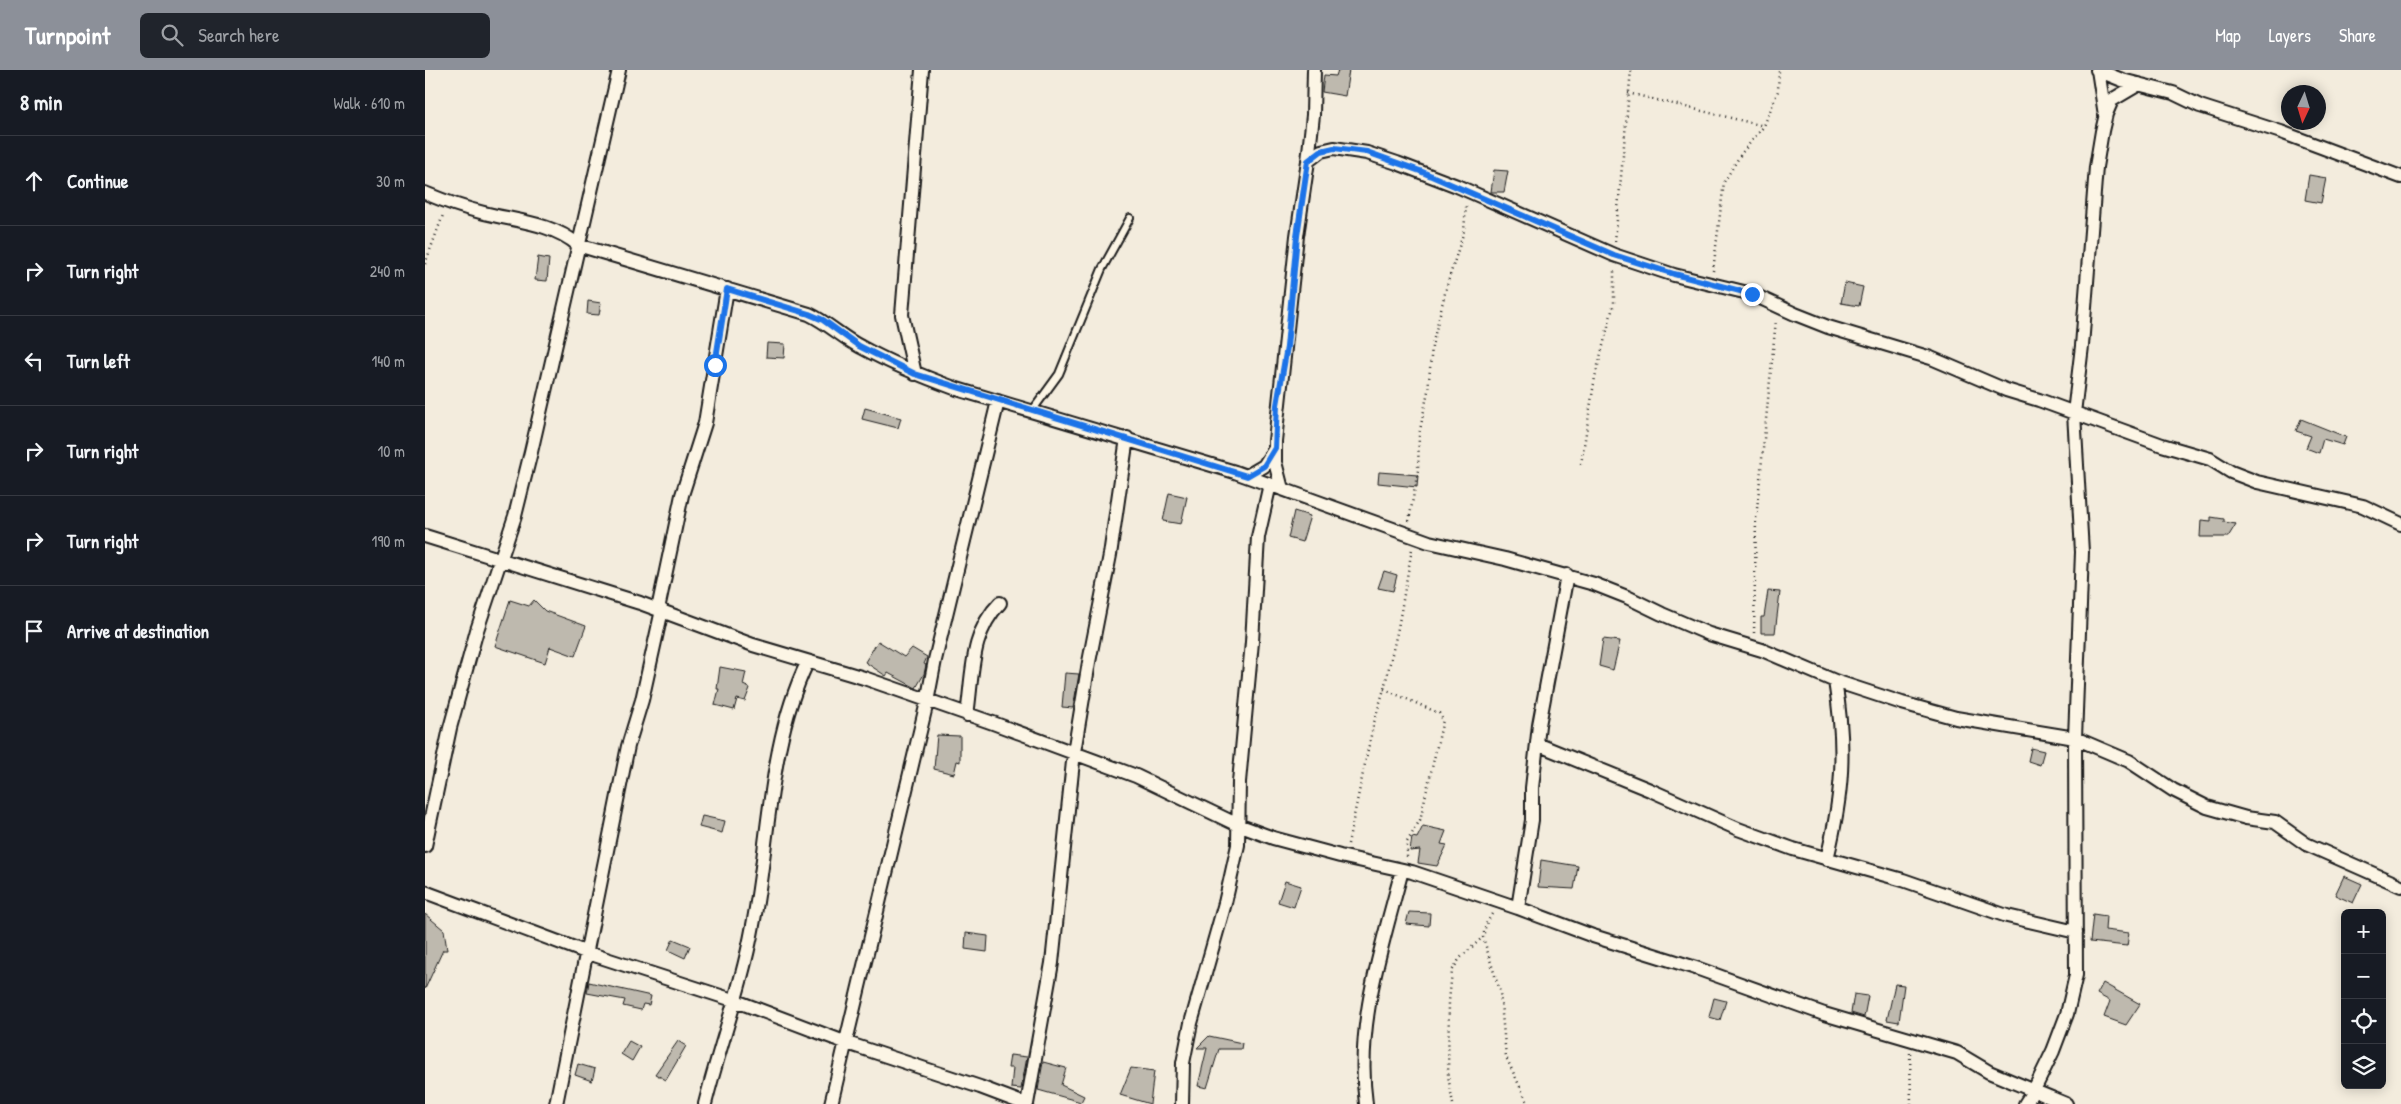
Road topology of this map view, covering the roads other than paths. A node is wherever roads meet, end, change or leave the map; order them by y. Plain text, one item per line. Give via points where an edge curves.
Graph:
1 (619, 70) edge
2 (922, 70) edge
3 (1314, 70) edge
4 (2098, 70) edge
5 (2139, 84) junction
6 (2105, 115) junction
7 (1308, 161) junction
8 (2401, 177) edge
9 (425, 193) edge
10 (1130, 218) dead end
11 (578, 245) junction
12 (727, 289) junction
13 (915, 374) junction
14 (998, 401) junction
15 (1032, 411) junction
16 (2074, 413) junction
17 (1127, 438) junction
18 (1275, 448) junction
19 (1247, 476) junction
20 (1276, 486) junction
21 (2401, 524) edge
22 (425, 536) edge
23 (501, 559) junction
24 (1567, 575) junction
25 (1000, 603) dead end
26 (660, 610) junction
27 (807, 663) junction
28 (1835, 681) junction
29 (927, 702) junction
30 (967, 715) junction
31 (2075, 738) junction
32 (1537, 744) junction
33 (1074, 752) junction
34 (1238, 825) junction
35 (425, 846) edge
36 (1827, 859) junction
37 (1407, 872) junction
38 (2401, 886) edge
39 (425, 892) edge
40 (1518, 908) junction
41 (2077, 932) junction
42 (588, 953) junction
43 (737, 1001) junction
44 (847, 1043) junction
45 (2034, 1090) junction
46 (555, 1104) edge
47 (705, 1104) edge
48 (831, 1104) edge
49 (1026, 1104) edge
50 (1182, 1104) edge
51 (1366, 1104) edge
52 (2025, 1104) edge
53 (2066, 1104) edge

1 - 11 street
2 - 13 street via 903,315
3 - 7 street
4 - 5 street
4 - 6 street
5 - 6 street via 2112,100
5 - 8 street
6 - 16 street via 2096,167
7 - 16 street via 1321,151 1334,148 1367,152 1420,171 1614,255 1752,294 1828,327 1931,358 2006,390
7 - 18 street via 1297,236 1287,347 1277,405
9 - 11 street via 559,233
10 - 15 lane via 1101,269 1059,374
11 - 12 street
11 - 23 street via 531,452
12 - 13 street via 823,320 859,346
12 - 26 street via 705,423 682,495
13 - 14 street
14 - 15 street
14 - 29 street
15 - 17 street
16 - 21 street via 2162,446 2210,459 2257,482 2363,506
16 - 31 street via 2082,552
17 - 19 street
17 - 33 street via 1110,555
18 - 19 street via 1264,466
18 - 20 street
19 - 20 street
20 - 24 street via 1429,542
20 - 34 street via 1258,537
22 - 23 street
23 - 26 street
23 - 35 street via 477,630 451,728
24 - 28 street via 1627,597 1709,634 1754,647
24 - 32 street
25 - 30 street via 989,615 973,657
26 - 27 street
26 - 42 street via 642,700 628,746
27 - 29 street via 864,678
27 - 43 street via 789,710 774,780 753,926
28 - 31 street via 1956,718
28 - 36 street via 1843,751 1838,817
29 - 30 street
29 - 44 street
30 - 33 street
31 - 38 street via 2129,761 2207,808 2275,822 2306,844
31 - 41 street
32 - 36 street via 1738,829
32 - 40 street via 1532,820
33 - 34 street via 1152,783
33 - 49 street via 1052,963
34 - 37 street via 1273,838
34 - 50 street via 1234,866 1191,1023 1183,1063
36 - 41 street via 1903,880 2007,916
37 - 40 street
37 - 51 street via 1369,999 1363,1043
39 - 42 street
40 - 45 street via 1824,1014 1957,1053 1989,1072
41 - 45 street via 2076,975 2067,1014
42 - 43 street
42 - 46 street
43 - 44 street
43 - 47 street
44 - 48 street
44 - 49 street
45 - 52 street
45 - 53 street

